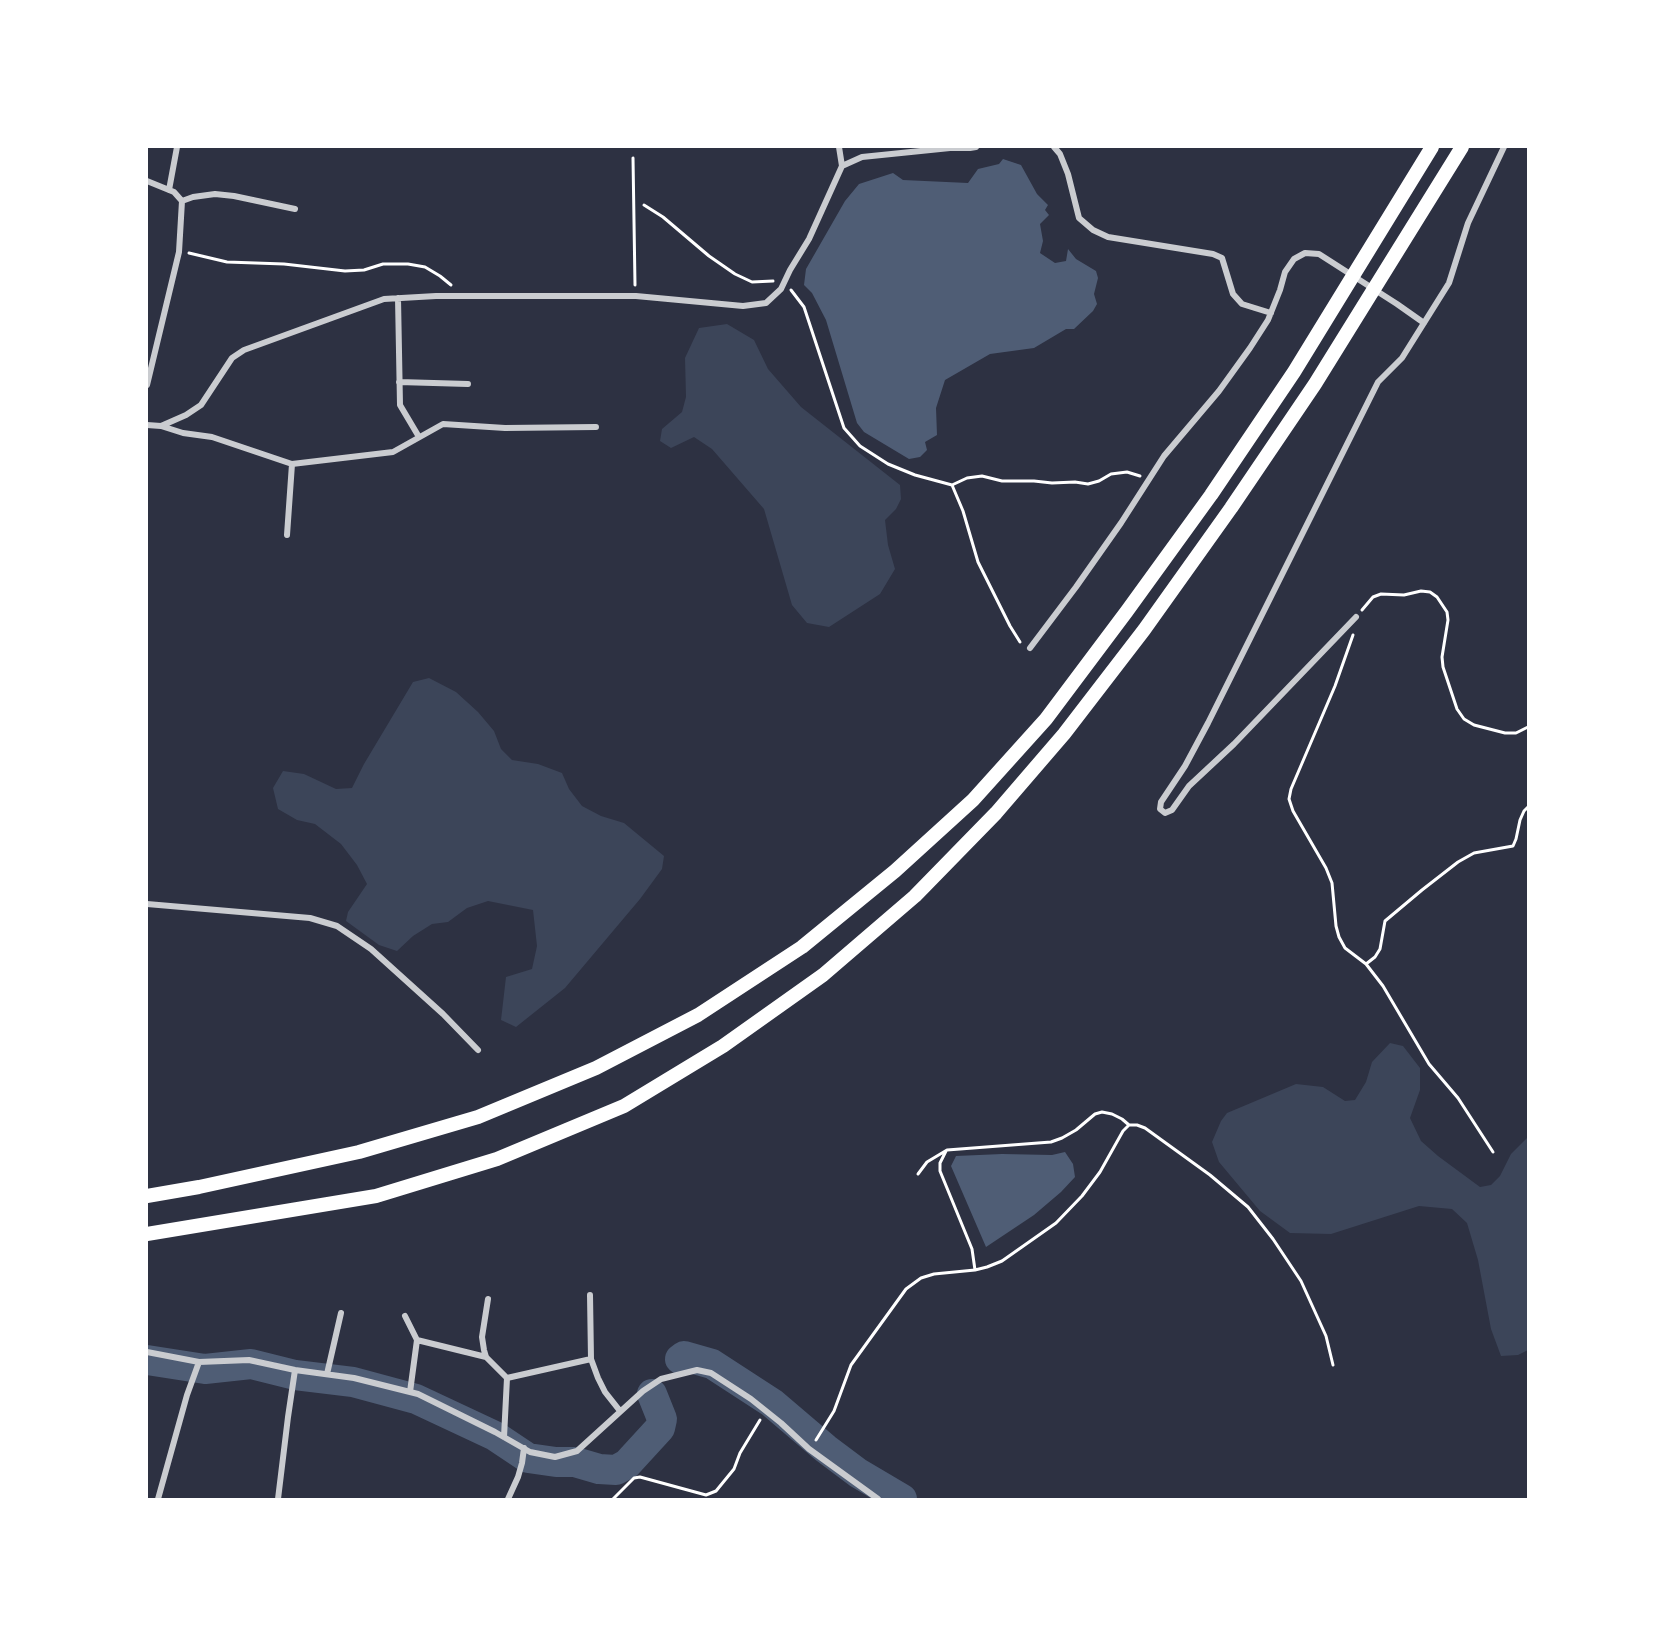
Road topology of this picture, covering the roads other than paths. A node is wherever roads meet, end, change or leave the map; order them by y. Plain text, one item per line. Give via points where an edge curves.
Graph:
1 (177, 147) edge
2 (839, 147) edge
3 (976, 147) edge
4 (1054, 147) edge
5 (1432, 147) edge
6 (1461, 147) edge
7 (1504, 147) edge
8 (842, 166) junction
9 (147, 180) edge
10 (169, 190) junction
11 (182, 201) junction
12 (295, 209) dead end
13 (398, 298) junction
14 (1271, 313) junction
15 (1424, 323) junction
16 (399, 382) junction
17 (468, 384) dead end
18 (147, 385) edge
19 (147, 425) edge
20 (161, 426) junction
21 (596, 427) dead end
22 (419, 436) junction
23 (292, 464) junction
24 (287, 535) dead end
25 (1356, 617) road end
26 (1030, 648) road end
27 (147, 904) edge
28 (478, 1050) dead end
29 (147, 1196) edge
30 (147, 1234) edge
31 (590, 1295) dead end
32 (488, 1299) dead end
33 (341, 1314) dead end
34 (405, 1316) dead end
35 (417, 1340) junction
36 (147, 1352) edge
37 (486, 1357) junction
38 (591, 1359) junction
39 (199, 1362) junction
40 (295, 1370) junction
41 (327, 1374) junction
42 (507, 1378) junction
43 (410, 1392) junction
44 (620, 1411) junction
45 (504, 1437) junction
46 (524, 1448) junction
47 (158, 1499) edge
48 (278, 1499) edge
49 (508, 1499) edge
50 (878, 1499) edge

1 - 10 street
2 - 8 street
3 - 8 street via 862,157
4 - 14 street via 1068,174 1079,218 1093,230 1108,237 1222,258 1233,294 1242,303
5 - 29 highway via 1294,372 1211,495 1046,719 973,800 802,947 708,1009 596,1068 478,1117 358,1152
6 - 30 highway via 1315,384 1144,630 1064,734 996,813 915,896 823,975 723,1046 624,1106 497,1159 376,1196
7 - 15 street via 1468,224 1449,283
8 - 13 street via 809,239 781,289 766,303 743,306 636,296
9 - 10 street
10 - 11 street
11 - 12 street via 216,194
11 - 18 street via 179,252
13 - 16 street
13 - 20 street via 384,299 244,350 232,358 201,405
14 - 15 street via 1285,272 1294,259 1305,253 1319,254
14 - 26 street via 1250,348 1164,456 1121,524
15 - 25 street via 1402,358 1378,382 1208,723 1160,809 1165,813 1172,810 1189,786
16 - 17 street
16 - 22 street via 400,405
19 - 20 street
20 - 23 street via 212,437
21 - 22 street via 443,424
22 - 23 street via 393,452
23 - 24 street
27 - 28 street via 310,918 336,926 371,949
31 - 38 street
32 - 37 street via 482,1337
33 - 41 street
34 - 35 street
35 - 37 street
35 - 43 street
36 - 39 street
37 - 42 street
38 - 42 street
38 - 44 street via 605,1392
39 - 40 street via 249,1360
39 - 47 street
40 - 41 street
40 - 48 street
41 - 43 street
42 - 45 street
43 - 45 street
44 - 46 street via 577,1451 555,1457
44 - 50 street via 661,1379 697,1370 711,1373 751,1399 809,1449
45 - 46 street
46 - 49 street

